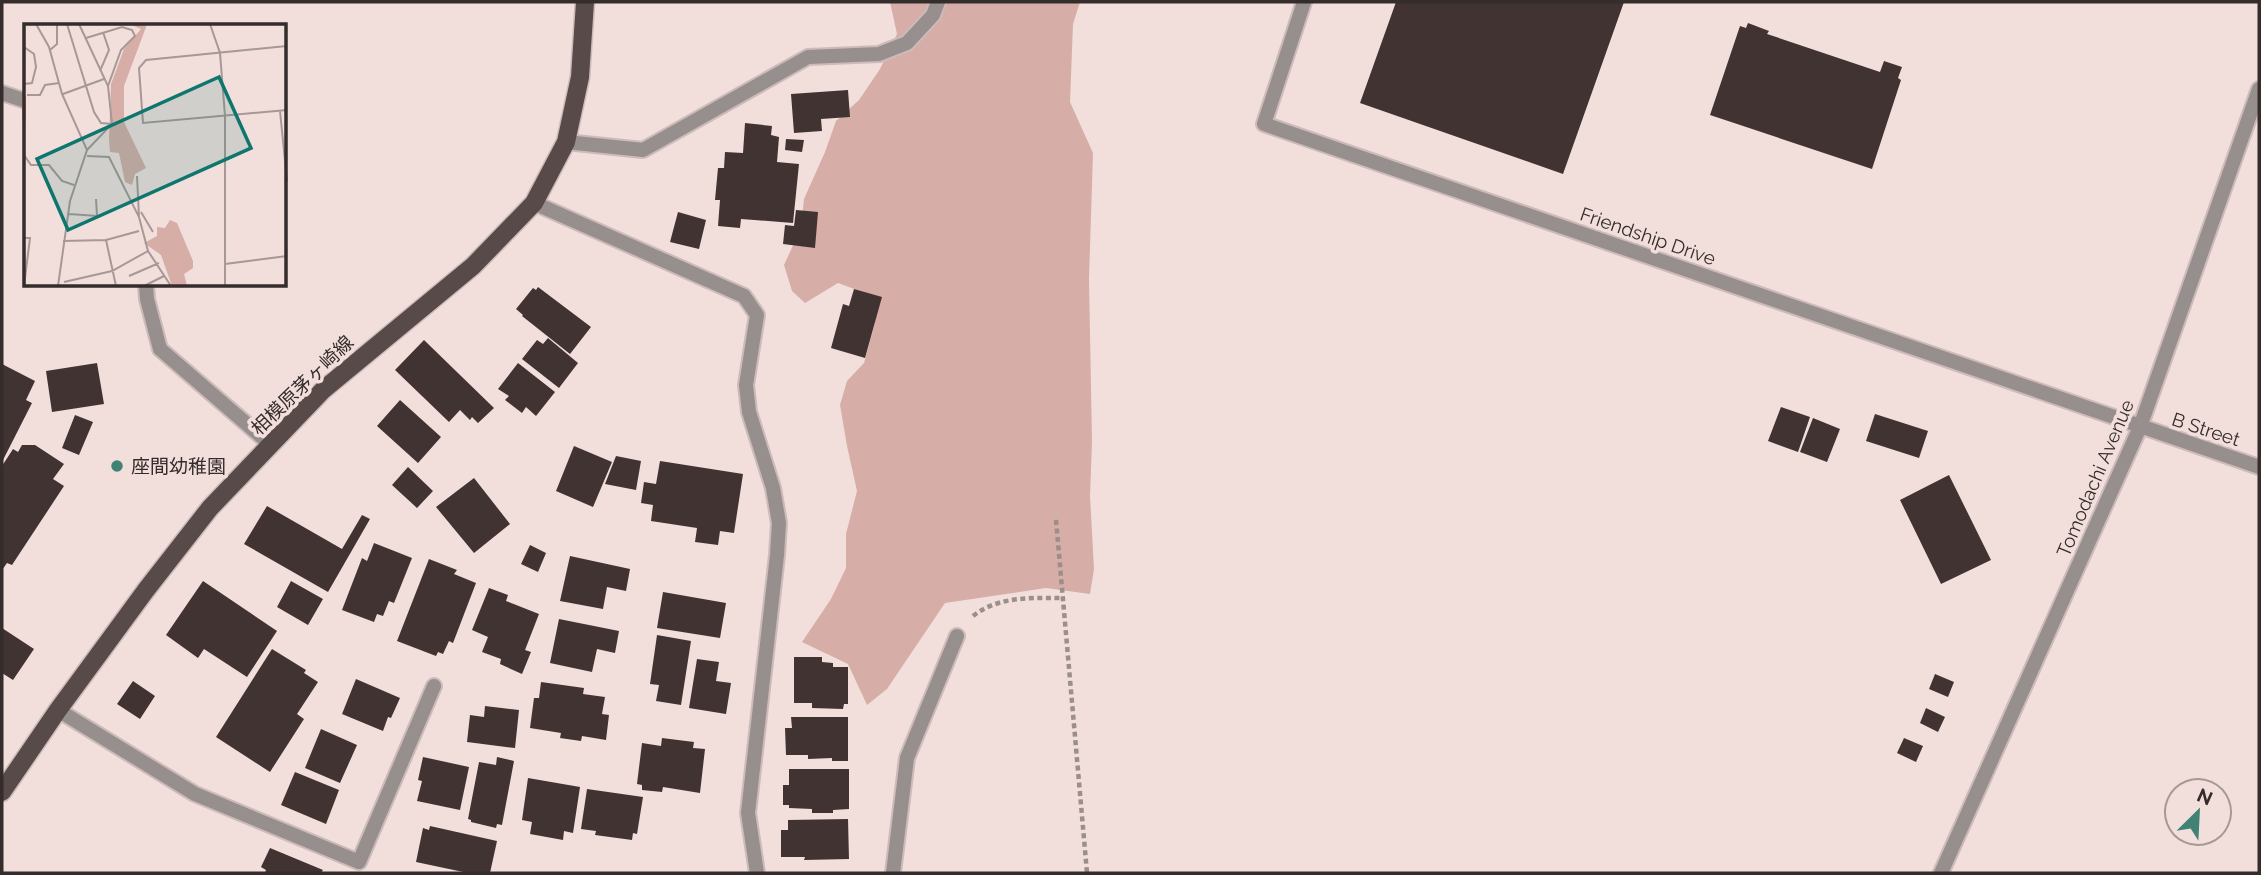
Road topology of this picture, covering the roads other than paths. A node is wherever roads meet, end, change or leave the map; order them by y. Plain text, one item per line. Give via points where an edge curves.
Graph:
1 (585, 2) edge
2 (938, 2) edge
3 (1304, 2) edge
4 (2259, 89) edge
5 (2, 93) edge
6 (24, 100) edge
7 (566, 142) junction
8 (534, 203) junction
9 (146, 287) edge
10 (2140, 427) junction
11 (270, 444) junction
12 (2259, 467) edge
13 (957, 636) road end
14 (434, 686) dead end
15 (58, 710) junction
16 (2, 792) edge
17 (757, 873) edge
18 (893, 873) edge
19 (1941, 873) edge

1 - 7 main road, 相模原茅ヶ崎線 via 580,77
2 - 7 street via 933,15 907,43 878,54 808,57 643,150
3 - 10 street, Friendship Drive via 1264,124
4 - 10 street, Tomodachi Avenue
5 - 6 street
7 - 8 main road, 相模原茅ヶ崎線
8 - 11 main road, 相模原茅ヶ崎線 via 473,266 323,390
8 - 17 street via 744,296 757,315 747,385 749,412 779,523 748,813
9 - 11 street via 160,349
10 - 12 street, B Street
10 - 19 street, Tomodachi Avenue
11 - 15 main road, 相模原茅ヶ崎線 via 210,508
13 - 18 street via 908,758
14 - 15 street via 359,862 195,794
15 - 16 main road, 相模原茅ヶ崎線

